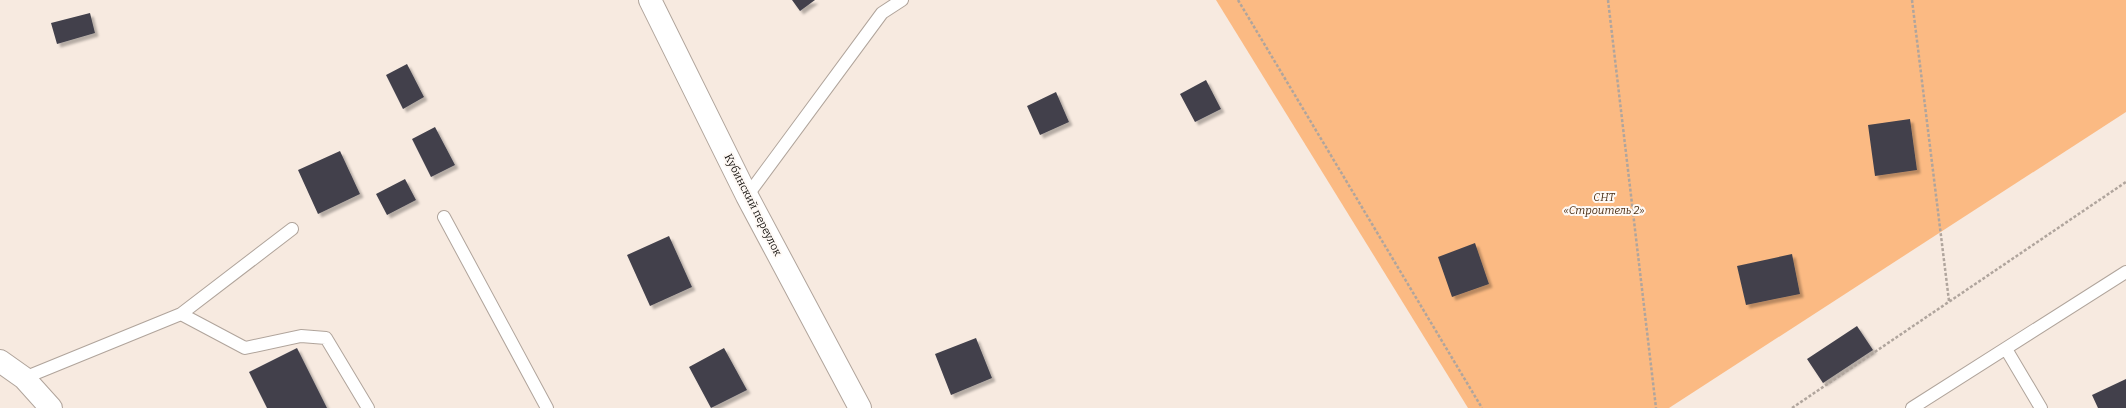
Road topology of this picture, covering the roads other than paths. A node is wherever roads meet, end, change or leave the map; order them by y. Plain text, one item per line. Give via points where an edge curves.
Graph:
1 (650, 0) edge
2 (902, 0) edge
3 (747, 196) junction
4 (444, 216) dead end
5 (292, 228) dead end
6 (2126, 272) edge
7 (181, 314) junction
8 (2006, 349) junction
9 (0, 361) edge
10 (24, 378) junction
11 (51, 408) edge
12 (368, 408) edge
13 (547, 408) edge
14 (860, 408) edge
15 (1912, 408) edge
16 (2041, 408) edge

1 - 3 street, Кубинский переулок
2 - 3 lane via 882,13
3 - 14 street, Кубинский переулок
4 - 13 lane
5 - 7 lane
6 - 8 lane
7 - 10 lane
7 - 12 lane via 245,348 301,336 326,338
8 - 15 lane
8 - 16 lane
9 - 10 street
10 - 11 street

